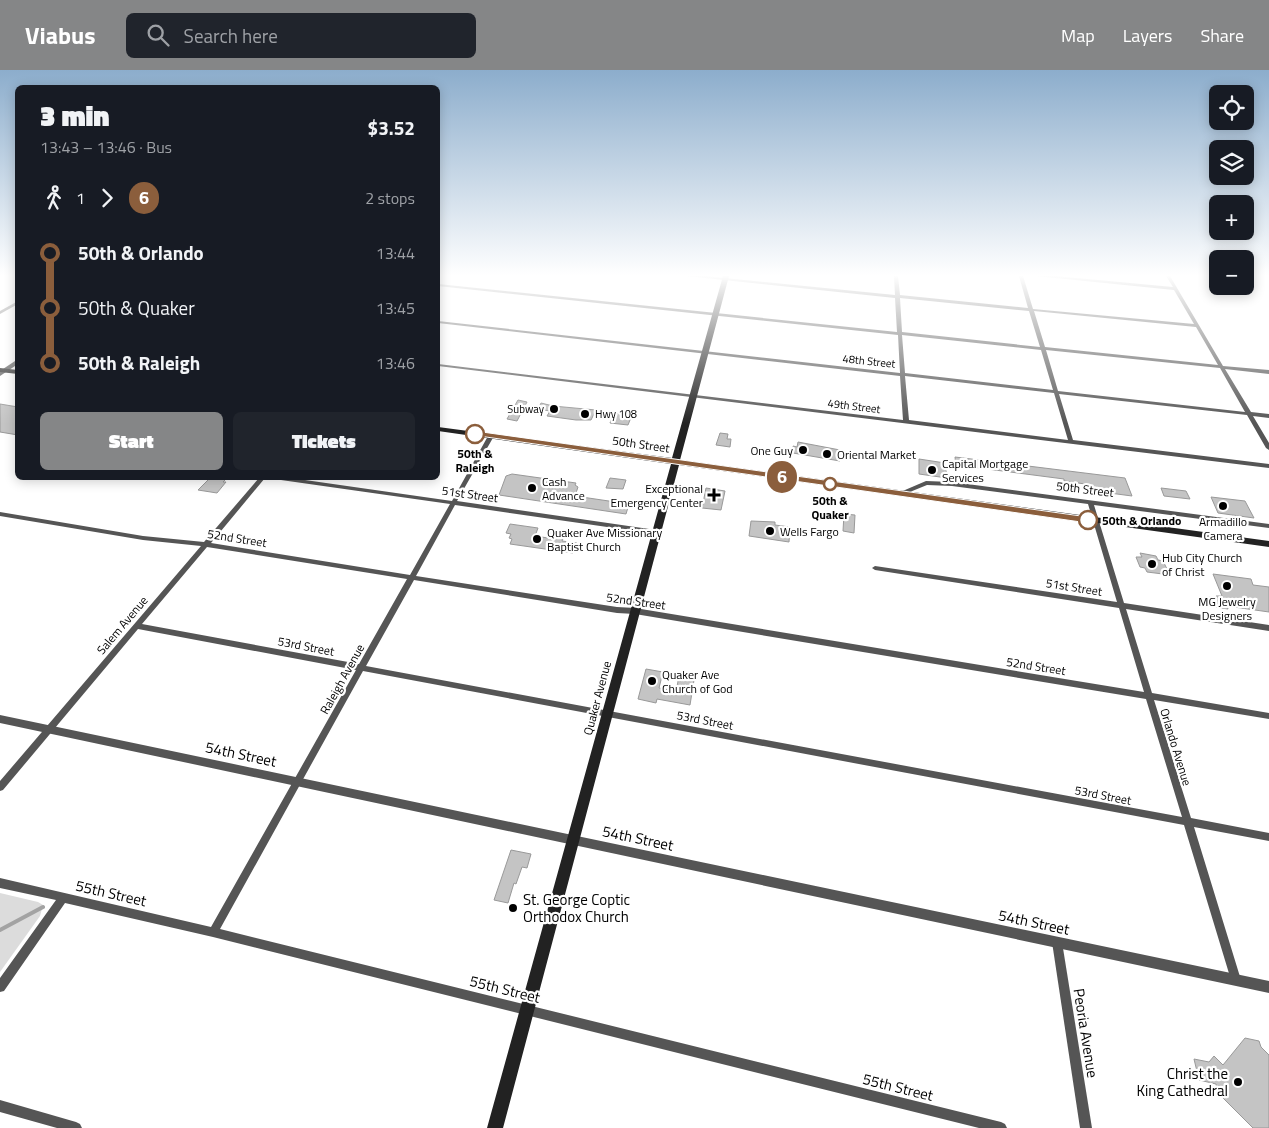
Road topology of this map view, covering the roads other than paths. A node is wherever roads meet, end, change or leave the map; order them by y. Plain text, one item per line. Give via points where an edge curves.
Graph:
1 (468, 325) edge
2 (713, 325) edge
3 (821, 325) edge
4 (899, 325) edge
5 (1036, 325) edge
6 (1190, 325) edge
7 (1197, 326) joint
8 (900, 334) junction
9 (1043, 349) junction
10 (706, 352) junction
11 (15, 364) edge
12 (440, 366) edge
13 (1222, 367) junction
14 (1, 371) edge
15 (15, 372) edge
16 (1269, 372) edge
17 (902, 375) junction
18 (1056, 392) junction
19 (694, 396) junction
20 (1249, 414) junction
21 (1269, 416) edge
22 (906, 422) junction
23 (440, 429) edge
24 (491, 436) junction
25 (1072, 442) junction
26 (1269, 448) edge
27 (676, 461) junction
28 (1269, 466) edge
29 (260, 480) edge
30 (295, 480) edge
31 (900, 494) junction
32 (453, 502) junction
33 (1090, 502) junction
34 (0, 514) edge
35 (1095, 521) junction
36 (1269, 527) edge
37 (656, 532) junction
38 (205, 544) junction
39 (1269, 544) edge
40 (875, 568) dead end
41 (412, 576) junction
42 (1122, 606) junction
43 (635, 611) junction
44 (136, 626) junction
45 (1269, 628) edge
46 (361, 668) junction
47 (1149, 695) junction
48 (607, 713) junction
49 (1269, 716) edge
50 (0, 718) edge
51 (49, 729) junction
52 (297, 782) junction
53 (0, 787) edge
54 (1187, 822) junction
55 (1269, 837) edge
56 (573, 840) junction
57 (0, 883) edge
58 (63, 898) junction
59 (212, 932) junction
60 (1057, 942) junction
61 (1236, 980) junction
62 (0, 987) edge
63 (1269, 987) edge
64 (527, 1010) junction
65 (0, 1106) edge
66 (76, 1128) edge
67 (495, 1128) edge
68 (1001, 1128) edge
69 (1086, 1128) edge

1 - 10 street, 48th Street
2 - 10 main road, Quaker Avenue
3 - 8 street
4 - 8 street
5 - 9 street
6 - 7 street
7 - 13 street
8 - 9 street
8 - 17 street
9 - 13 street
9 - 18 street
10 - 17 street, 48th Street
10 - 19 main road, Quaker Avenue
11 - 14 street
12 - 19 street, 49th Street
13 - 16 street
13 - 20 street
14 - 15 main road
17 - 18 street, 48th Street
17 - 22 street
18 - 20 street, 48th Street
18 - 25 street
19 - 22 street, 49th Street
19 - 27 main road, Quaker Avenue
20 - 21 street, 48th Street
20 - 26 street
22 - 25 street, 49th Street
23 - 24 main road, 50th Street
24 - 27 main road, 50th Street
24 - 32 street, Raleigh Avenue
25 - 28 street, 49th Street
27 - 31 main road, 50th Street
27 - 37 main road, Quaker Avenue
29 - 38 street, Salem Avenue
30 - 32 street, 51st Street
31 - 33 street, 50th Street via 917,486 936,483
31 - 35 main road, 50th Street
32 - 37 street, 51st Street
32 - 41 street, Raleigh Avenue
33 - 35 street, Orlando Avenue
33 - 36 street, 50th Street
34 - 38 street, 52nd Street via 143,538
35 - 39 main road, 50th Street
35 - 42 street, Orlando Avenue
37 - 43 main road, Quaker Avenue
38 - 41 street, 52nd Street
38 - 44 street, Salem Avenue
40 - 42 street, 51st Street
41 - 43 street, 52nd Street
41 - 46 street, Raleigh Avenue
42 - 45 street, 51st Street
42 - 47 street, Orlando Avenue
43 - 47 street, 52nd Street
43 - 48 main road, Quaker Avenue
44 - 46 street, 53rd Street
44 - 51 street, Salem Avenue
46 - 48 street, 53rd Street
46 - 52 street, Raleigh Avenue
47 - 49 street, 52nd Street
47 - 54 street, Orlando Avenue
48 - 54 street, 53rd Street
48 - 56 main road, Quaker Avenue
50 - 51 street, 54th Street
51 - 52 street, 54th Street
51 - 53 street, Salem Avenue
52 - 56 street, 54th Street
52 - 59 street, Raleigh Avenue
54 - 55 street, 53rd Street
54 - 61 street, Orlando Avenue
56 - 60 street, 54th Street
56 - 64 main road, Quaker Avenue
57 - 58 street, 55th Street
58 - 59 street, 55th Street
58 - 62 street
59 - 64 street, 55th Street
60 - 61 street, 54th Street
60 - 69 street, Peoria Avenue
61 - 63 street, 54th Street
64 - 67 main road, Quaker Avenue
64 - 68 street, 55th Street
65 - 66 street

